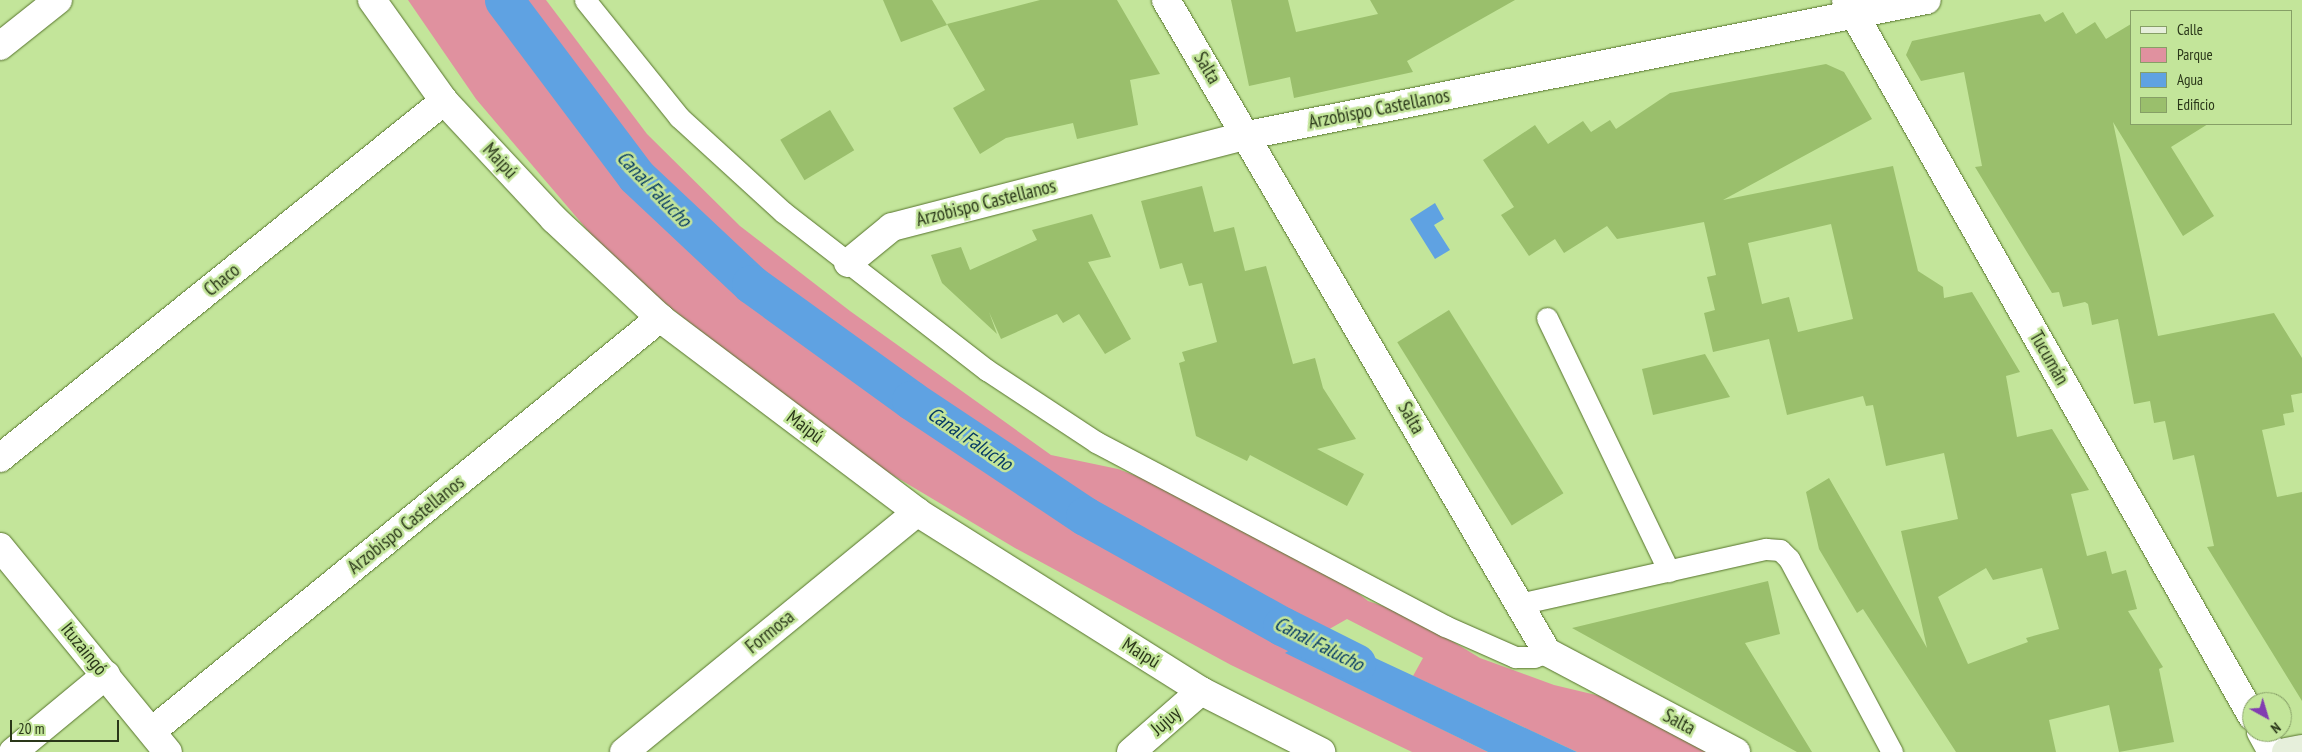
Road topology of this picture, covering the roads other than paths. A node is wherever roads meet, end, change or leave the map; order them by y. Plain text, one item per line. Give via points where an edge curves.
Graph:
1 (58, 0) edge
2 (372, 0) edge
3 (585, 0) edge
4 (1166, 0) edge
5 (1927, 0) edge
6 (1850, 7) edge
7 (0, 46) edge
8 (444, 101) junction
9 (1248, 135) junction
10 (848, 263) junction
11 (660, 318) junction
12 (1547, 318) dead end
13 (0, 458) edge
14 (917, 512) junction
15 (0, 547) edge
16 (1669, 571) junction
17 (1519, 604) junction
18 (1547, 652) junction
19 (106, 675) junction
20 (1201, 691) junction
21 (2242, 698) edge
22 (160, 742) edge
23 (2302, 749) edge
24 (13, 752) edge
25 (624, 752) edge
26 (1131, 752) edge
27 (1322, 752) edge
28 (1736, 752) edge
29 (1892, 752) edge
30 (2286, 752) edge

1 - 7 street
2 - 8 street, Maipú
3 - 10 lane via 680,117 783,212
4 - 9 street, Salta
5 - 6 street, Arzobispo Castellanos
6 - 9 street, Arzobispo Castellanos
6 - 21 street, Tucumán
8 - 11 street, Maipú via 554,219
8 - 13 street, Chaco
9 - 10 street, Arzobispo Castellanos via 892,227
9 - 17 street, Salta
10 - 18 lane via 987,370 1096,442 1445,626 1515,657 1534,657
11 - 14 street, Maipú
11 - 22 street, Arzobispo Castellanos
12 - 16 lane
14 - 20 street, Maipú
14 - 25 street, Formosa
15 - 19 street, Ituzaingó
16 - 17 lane
16 - 29 lane via 1766,549 1780,550 1789,559
17 - 18 street, Salta
18 - 28 street, Salta
19 - 22 street, Ituzaingó
19 - 24 street
20 - 26 street, Jujuy
20 - 27 street, Maipú
23 - 30 street

